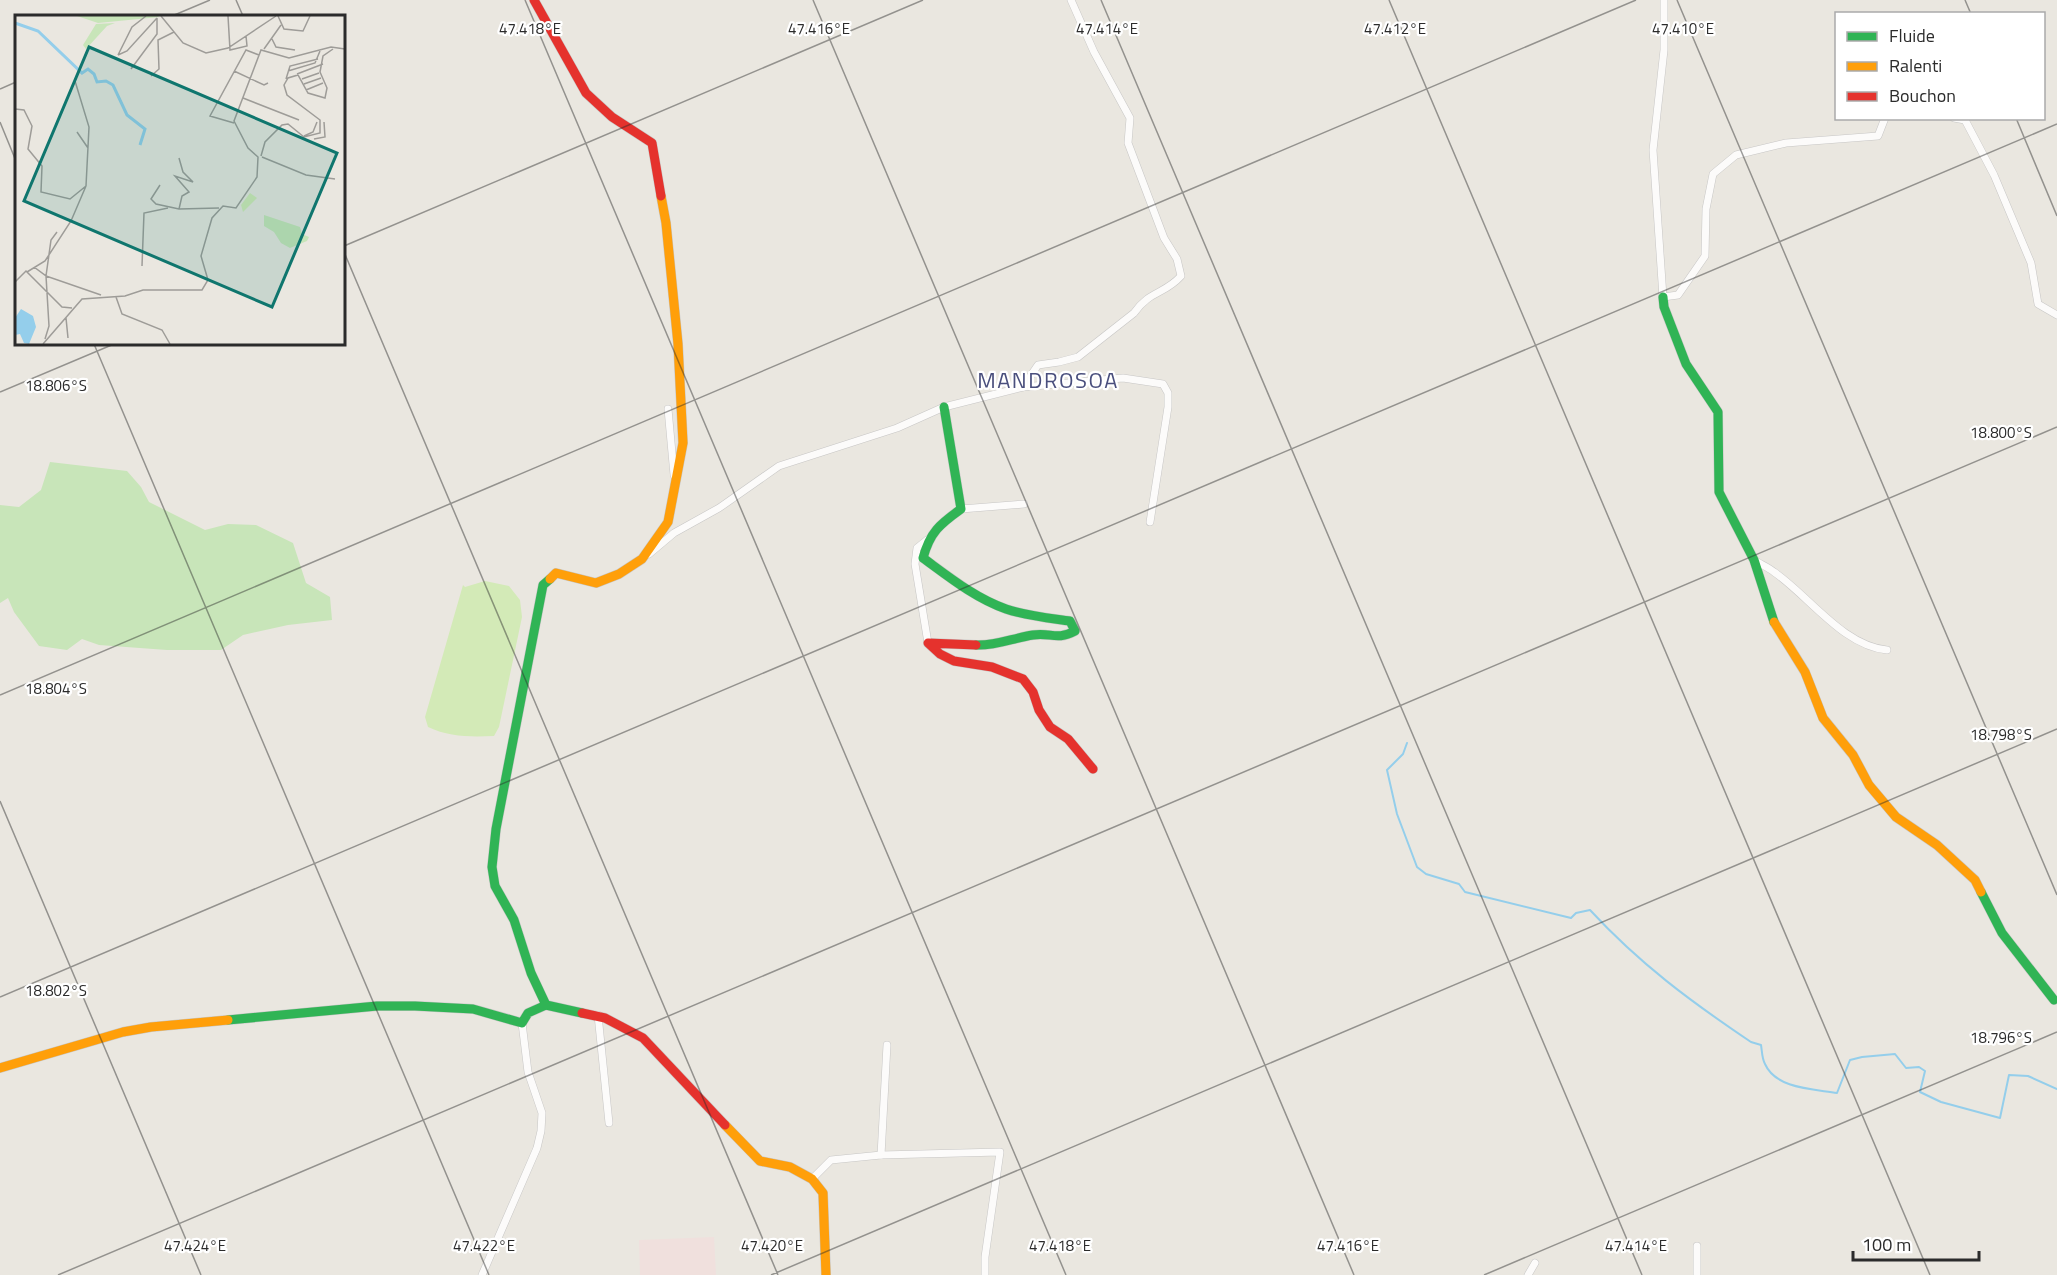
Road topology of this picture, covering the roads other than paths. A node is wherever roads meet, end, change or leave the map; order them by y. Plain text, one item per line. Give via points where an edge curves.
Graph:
1 (534, 0) edge
2 (1071, 0) edge
3 (1664, 0) edge
4 (1884, 120) edge
5 (1965, 120) edge
6 (1664, 297) junction
7 (2057, 315) edge
8 (1023, 387) junction
9 (944, 407) junction
10 (668, 409) dead end
11 (675, 481) junction
12 (1024, 504) dead end
13 (961, 509) junction
14 (1150, 522) dead end
15 (927, 540) junction
16 (642, 560) junction
17 (1754, 560) junction
18 (928, 643) junction
19 (1887, 650) dead end
20 (1093, 769) dead end
21 (2054, 1000) dead end
22 (546, 1005) junction
23 (598, 1016) junction
24 (522, 1023) junction
25 (887, 1045) dead end
26 (0, 1068) edge
27 (609, 1123) dead end
28 (881, 1155) junction
29 (812, 1179) junction
30 (1697, 1246) dead end
31 (1534, 1263) dead end
32 (482, 1275) edge
33 (826, 1275) edge
34 (985, 1275) edge
35 (1528, 1275) edge
36 (1697, 1275) edge

1 - 11 street via 586,93 612,117 652,143 666,223 678,344 683,443
2 - 8 street via 1130,118 1128,143 1181,276 1172,287 1152,294 1078,357 1038,365
3 - 6 street via 1664,50 1653,150
4 - 6 street via 1878,136 1786,143 1736,155 1713,174 1706,209 1705,256 1678,295
5 - 7 street via 1994,175 2031,263 2038,304
6 - 17 street via 1664,307 1686,364 1719,412 1719,492
8 - 9 street
8 - 14 street via 1123,378 1163,384 1168,407
9 - 13 street
9 - 16 street via 897,428 779,466 674,533
10 - 11 street
11 - 16 street via 668,522
12 - 13 street
13 - 15 street via 942,522
15 - 18 street via 917,548 915,564
15 - 18 street via 923,558 968,589 1005,609 1070,621 1075,631 1064,637 1035,634 990,646
16 - 22 street via 596,583 556,573 543,585 496,828 492,867 495,886 514,920
17 - 19 street via 1774,572 1843,631 1872,648
17 - 21 street via 1774,626 1805,672 1823,718 1896,817 1937,845 1975,880 2002,933
18 - 20 street via 954,661 992,667 1023,679 1050,727 1068,739
22 - 23 street
22 - 24 street via 528,1013
23 - 27 street
23 - 29 street via 643,1038 760,1161 790,1167
24 - 26 street via 472,1009 377,1006 142,1028
24 - 32 street via 528,1071 542,1113 541,1131
25 - 28 street
28 - 29 street via 831,1160
28 - 34 street via 1000,1152
29 - 33 street via 823,1193
30 - 36 street
31 - 35 street

